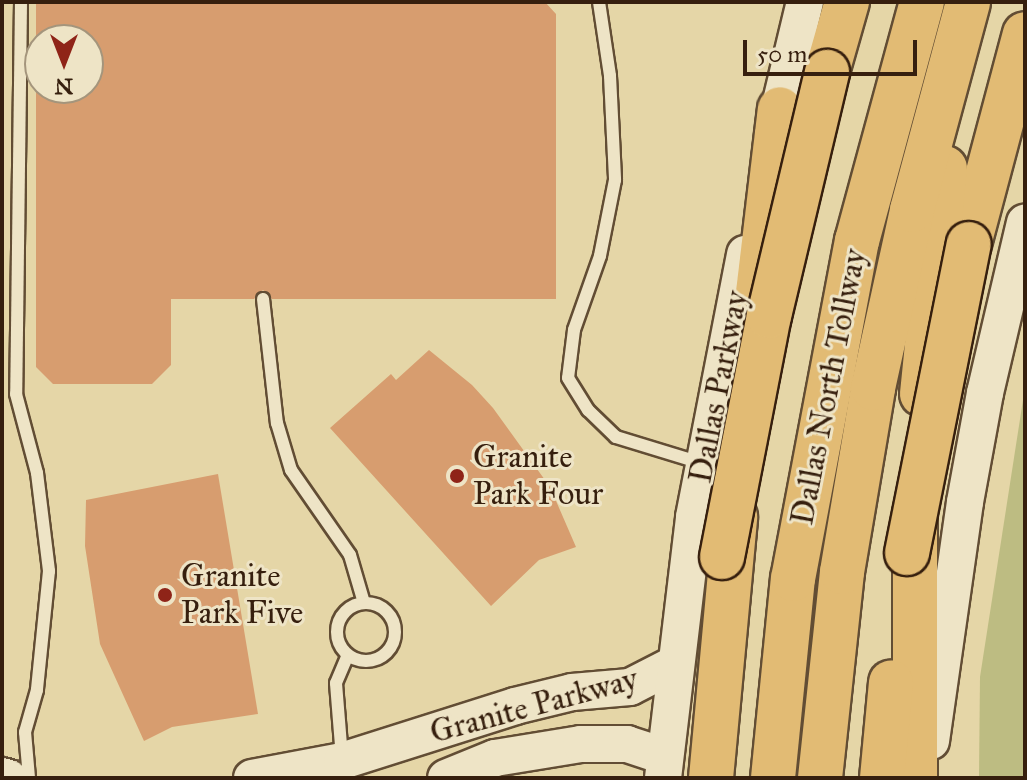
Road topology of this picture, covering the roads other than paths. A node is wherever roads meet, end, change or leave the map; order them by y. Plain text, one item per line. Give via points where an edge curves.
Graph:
1 (21, 2) edge
2 (599, 2) edge
3 (805, 2) edge
4 (847, 2) edge
5 (922, 2) edge
6 (968, 2) edge
7 (1025, 34) edge
8 (941, 98) junction
9 (780, 109) junction
10 (1025, 223) edge
11 (263, 299) dead end
12 (9, 300) edge
13 (704, 464) junction
14 (907, 553) junction
15 (364, 603) junction
16 (348, 655) junction
17 (675, 664) junction
18 (346, 769) edge
19 (673, 771) edge
20 (2, 776) edge
21 (9, 778) edge
22 (29, 778) edge
23 (252, 778) edge
24 (446, 778) edge
25 (711, 778) edge
26 (773, 778) edge
27 (820, 778) edge
28 (882, 778) edge
29 (905, 778) edge
30 (915, 778) edge
31 (928, 778) edge

1 - 12 lane
2 - 13 lane via 610,76 615,180 600,256 574,330 568,378 588,410 616,437
3 - 9 main road, Dallas Parkway
4 - 19 highway, bridge via 769,316
5 - 26 highway, Dallas North Tollway via 854,256 793,579
6 - 8 highway, Dallas North Tollway
7 - 14 highway, bridge via 969,244
8 - 27 highway, Dallas North Tollway via 892,298 856,477
8 - 30 highway via 945,175 915,466
9 - 13 main road, Dallas Parkway via 744,255
9 - 25 highway
10 - 31 main road via 965,502
11 - 15 lane via 277,423 291,470 350,555
12 - 22 lane via 16,394 37,473 49,571 37,690 25,732
13 - 17 main road, Dallas Parkway
14 - 28 highway
14 - 29 highway
15 - 16 lane via 347,610 337,628
15 - 16 lane via 389,613 395,639 377,659
16 - 18 lane via 336,683
17 - 18 main road, Granite Parkway via 630,687 572,692 515,706
17 - 19 main road, Dallas Parkway
18 - 23 main road, Granite Parkway
19 - 24 main road, Granite Parkway via 627,744 581,744 495,758
20 - 21 main road

